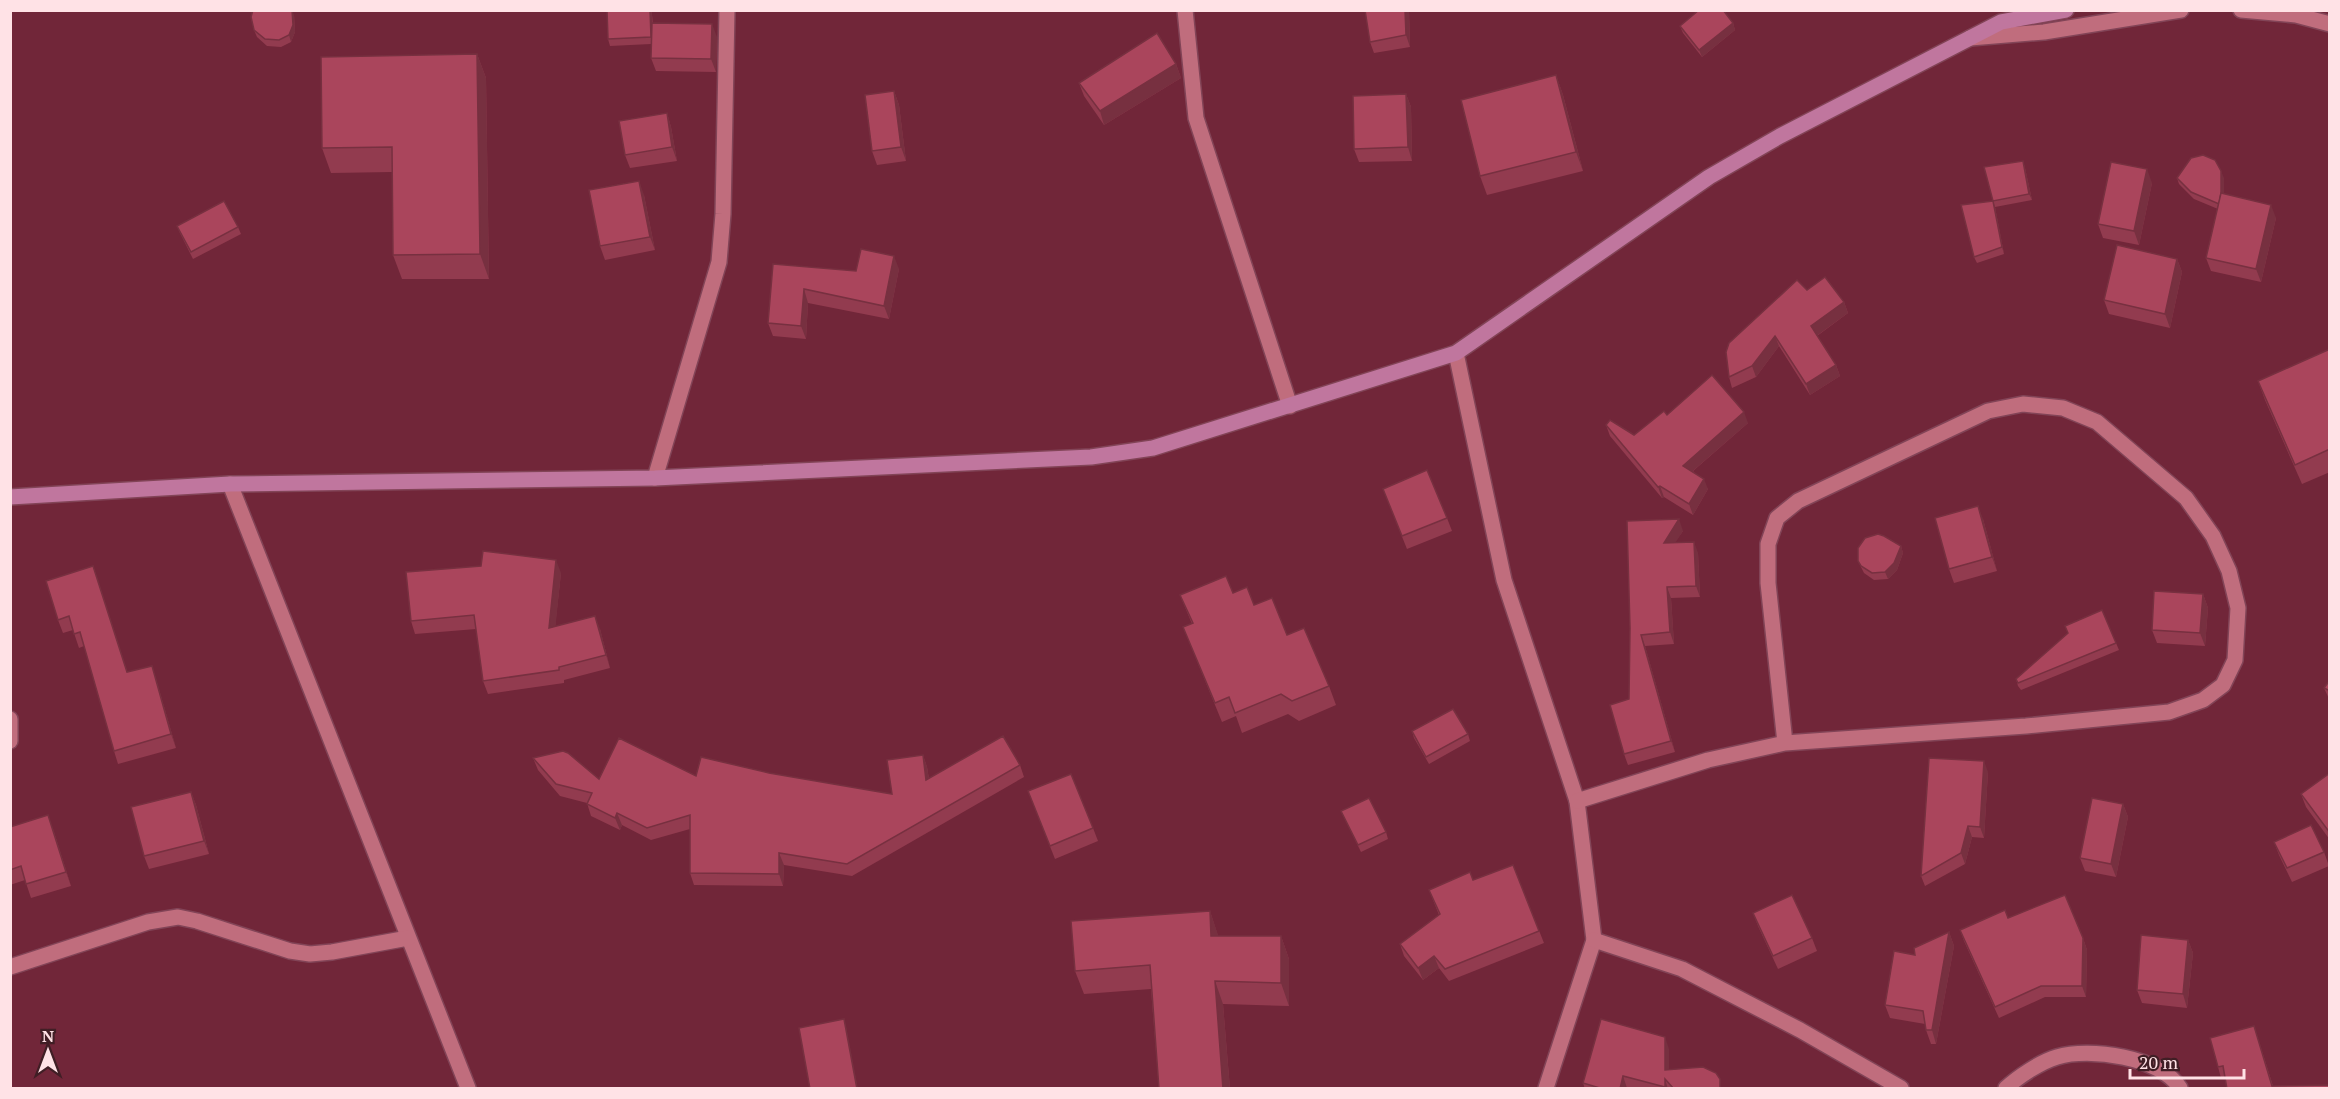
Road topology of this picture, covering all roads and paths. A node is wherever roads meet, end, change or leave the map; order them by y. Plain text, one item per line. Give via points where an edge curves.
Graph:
1 (727, 10) edge
2 (1185, 10) edge
3 (2066, 10) edge
4 (2181, 10) edge
5 (2241, 10) edge
6 (2330, 24) edge
7 (1970, 38) junction
8 (1456, 354) junction
9 (1290, 406) junction
10 (655, 478) junction
11 (230, 484) junction
12 (10, 498) edge
13 (10, 719) edge
14 (10, 741) edge
15 (1785, 743) junction
16 (1577, 801) junction
17 (408, 938) junction
18 (1594, 940) junction
19 (10, 967) edge
20 (468, 1089) edge
21 (1546, 1089) edge
22 (1901, 1089) edge
23 (2006, 1089) edge
24 (2180, 1089) edge

1 - 10 street via 719,262
2 - 9 street via 1196,118
3 - 7 street via 2001,22
4 - 7 street via 2044,32
5 - 6 street via 2296,15
7 - 8 street via 1709,177
8 - 9 street
8 - 16 street via 1503,580
9 - 10 street via 1153,448 1091,457
10 - 11 street
11 - 12 street
11 - 17 street
13 - 14 street
15 - 15 street via 1768,583 1768,544 1777,518 1798,501 1988,411 2023,404 2063,408 2097,422 2186,498 2213,536 2229,571 2238,608 2235,660 2223,685 2203,700 2169,712
15 - 16 street via 1708,760
16 - 18 street
17 - 19 street via 310,954 178,917 148,922
17 - 20 street
18 - 21 street
18 - 22 street via 1682,969 1800,1030
23 - 24 street via 2056,1057 2093,1053 2129,1058 2157,1068

